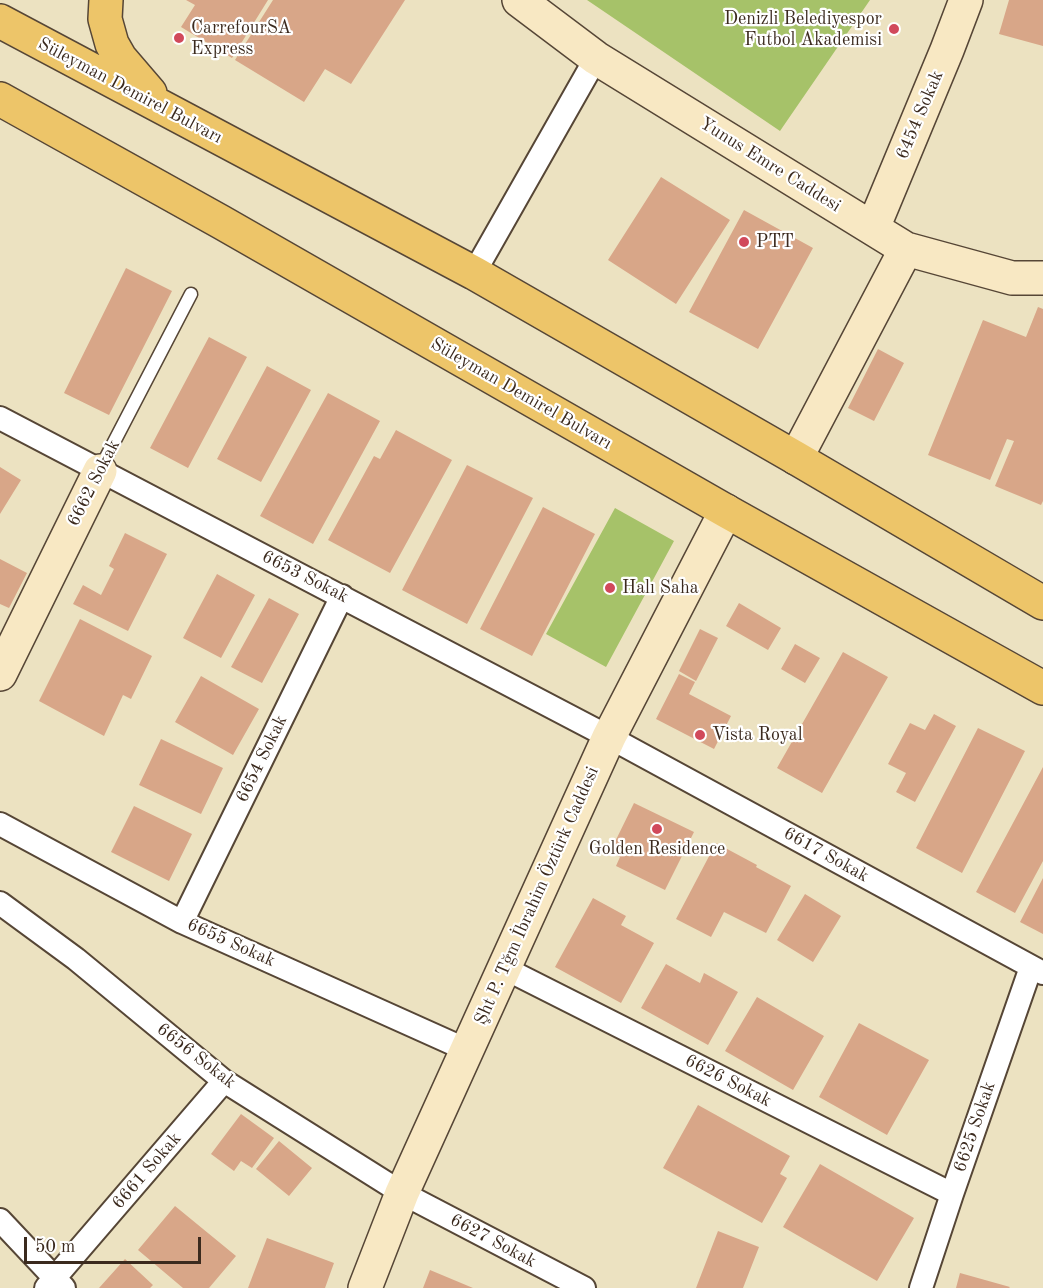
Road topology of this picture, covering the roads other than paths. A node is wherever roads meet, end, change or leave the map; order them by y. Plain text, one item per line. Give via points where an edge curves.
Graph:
1 (106, 0) edge
2 (519, 0) edge
3 (966, 0) edge
4 (0, 21) edge
5 (596, 58) junction
6 (0, 99) edge
7 (171, 113) junction
8 (873, 228) junction
9 (906, 249) junction
10 (474, 273) junction
11 (1043, 278) edge
12 (190, 294) dead end
13 (0, 418) edge
14 (796, 458) junction
15 (100, 471) junction
16 (726, 511) junction
17 (342, 596) junction
18 (1043, 603) edge
19 (0, 674) edge
20 (1043, 688) edge
21 (609, 736) junction
22 (0, 824) edge
23 (0, 903) edge
24 (182, 921) junction
25 (504, 968) junction
26 (1037, 970) edge
27 (467, 1050) junction
28 (224, 1081) junction
29 (402, 1193) junction
30 (952, 1194) junction
31 (0, 1220) edge
32 (55, 1285) edge
33 (364, 1288) edge
34 (584, 1288) edge
35 (921, 1288) edge

1 - 7 main road via 106,27 120,58
2 - 5 street, Yunus Emre Caddesi
3 - 8 street, 6454 Sokak
4 - 7 main road, Süleyman Demirel Bulvarı
5 - 8 street, Yunus Emre Caddesi
5 - 10 street
6 - 16 main road, Süleyman Demirel Bulvarı
7 - 10 main road, Süleyman Demirel Bulvarı
8 - 9 street, Yunus Emre Caddesi
9 - 11 street, Yunus Emre Caddesi via 1012,278
9 - 14 street
10 - 14 main road, Süleyman Demirel Bulvarı
12 - 15 lane, 6662 Sokak
13 - 15 street, 6653 Sokak
14 - 18 main road, Süleyman Demirel Bulvarı
15 - 17 street, 6653 Sokak
15 - 19 street, 6662 Sokak
16 - 20 main road, Süleyman Demirel Bulvarı
16 - 21 street, Şht P. Tğm İbrahim Öztürk Caddesi
17 - 21 street, 6653 Sokak
17 - 24 street, 6654 Sokak
21 - 25 street, Şht P. Tğm İbrahim Öztürk Caddesi
21 - 26 street, 6617 Sokak
22 - 24 street, 6655 Sokak
23 - 28 street, 6656 Sokak via 76,959
24 - 27 street, 6655 Sokak
25 - 27 street, Şht P. Tğm İbrahim Öztürk Caddesi
25 - 30 street, 6626 Sokak
26 - 30 street, 6625 Sokak
27 - 29 street, Şht P. Tğm İbrahim Öztürk Caddesi
28 - 29 street, 6656 Sokak
28 - 32 street, 6661 Sokak
29 - 33 street, Şht P. Tğm İbrahim Öztürk Caddesi
29 - 34 street, 6627 Sokak
30 - 35 street, 6625 Sokak
31 - 32 street

